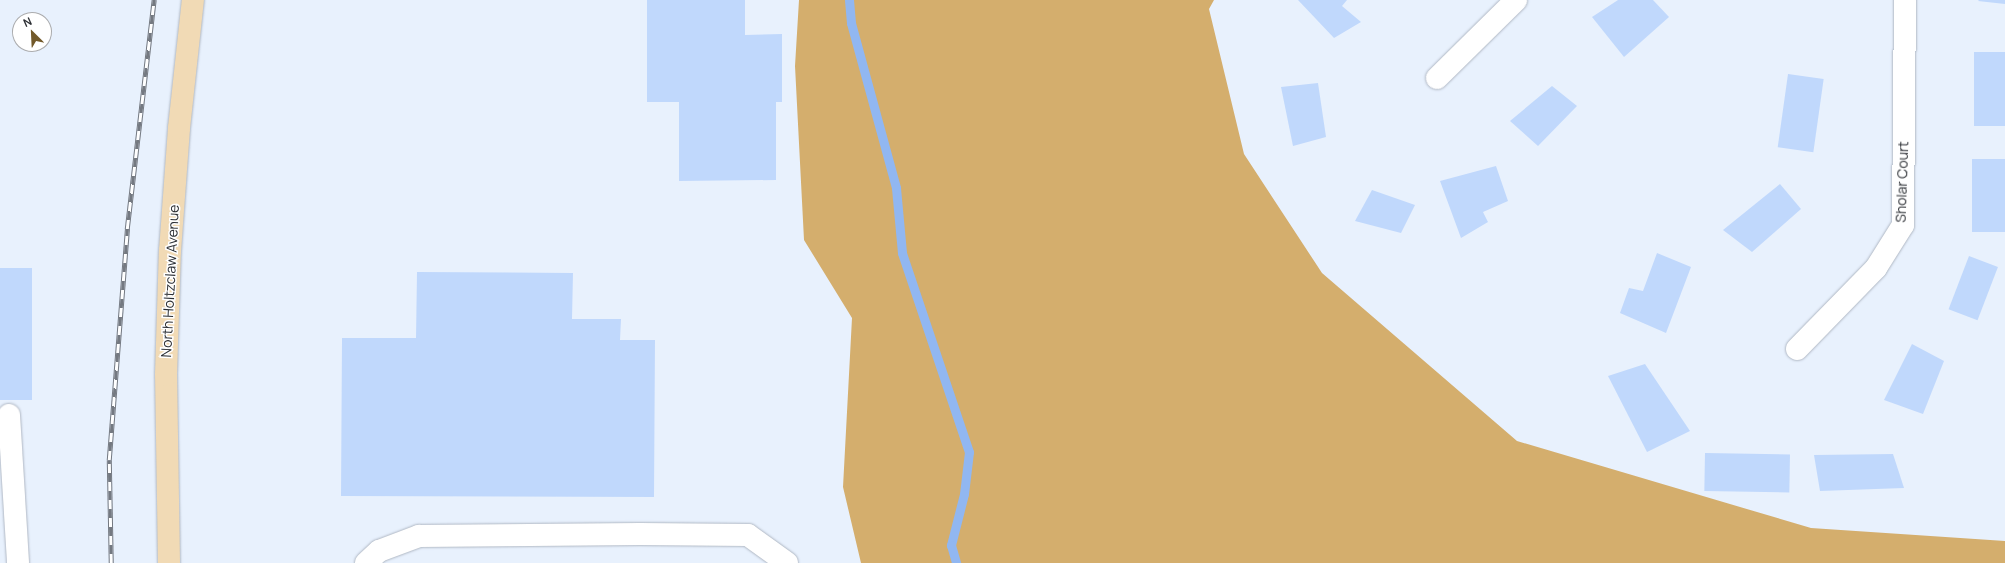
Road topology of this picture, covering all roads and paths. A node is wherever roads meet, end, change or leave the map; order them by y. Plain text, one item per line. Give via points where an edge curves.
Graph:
1 (192, 0) edge
2 (1516, 0) edge
3 (1905, 0) edge
4 (1437, 78) dead end
5 (1797, 349) dead end
6 (9, 415) dead end
7 (18, 563) edge
8 (169, 563) edge
9 (366, 563) edge
10 (787, 563) edge

1 - 8 main road, North Holtzclaw Avenue via 170,251 166,375
2 - 4 street
3 - 5 street, Sholar Court via 1903,226 1876,268
6 - 7 street
9 - 10 street via 378,551 419,536 640,534 748,535

